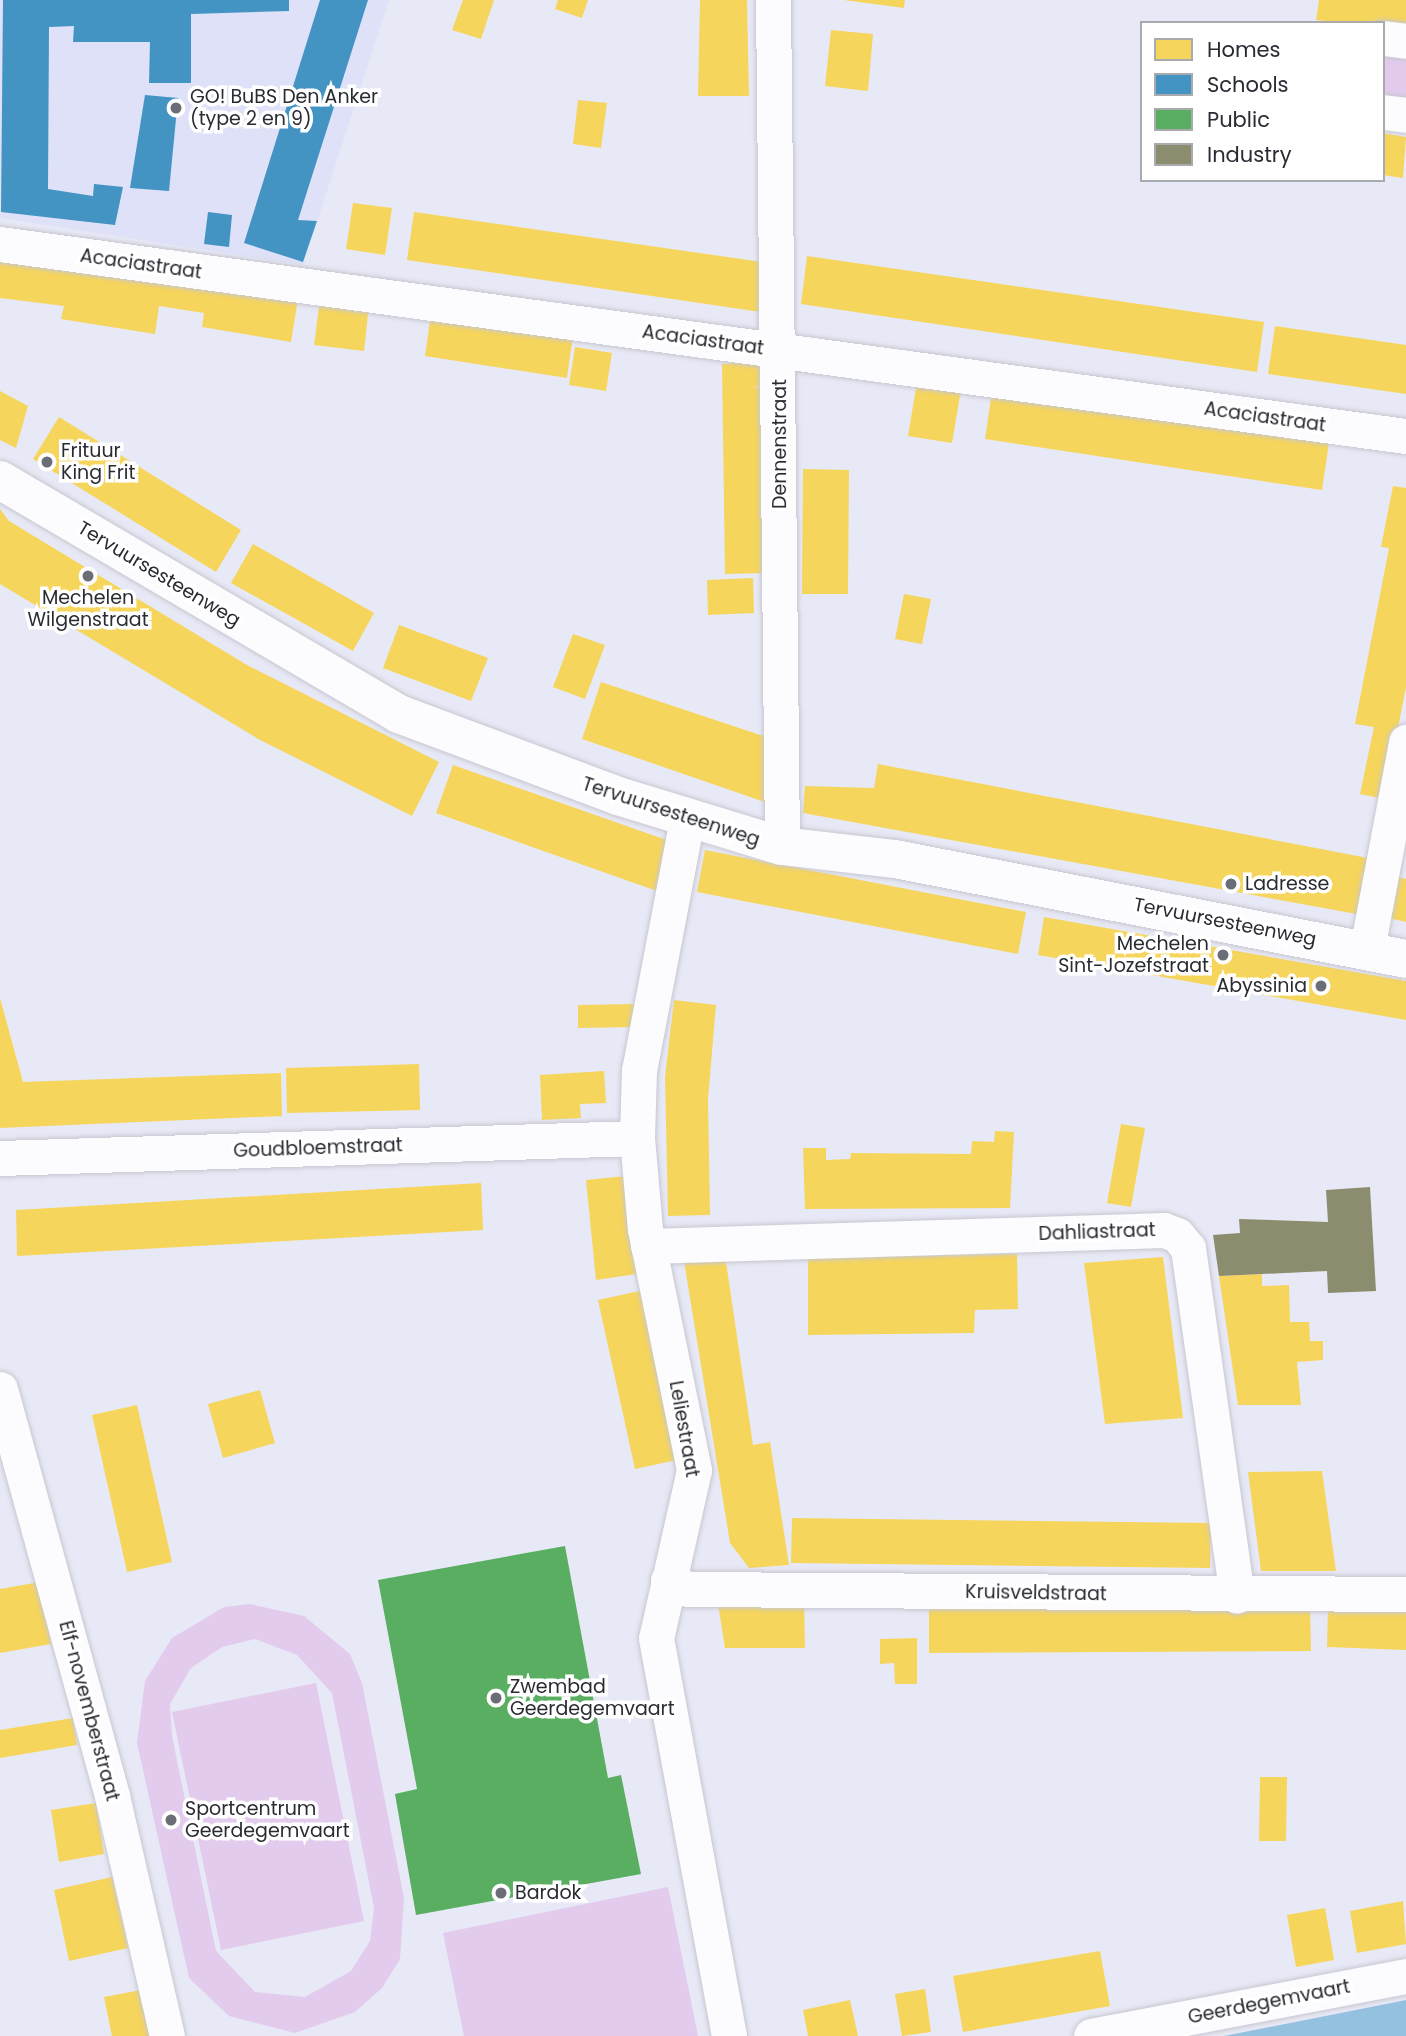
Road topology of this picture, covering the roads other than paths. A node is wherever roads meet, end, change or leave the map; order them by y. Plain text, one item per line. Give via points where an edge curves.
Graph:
1 (773, 0) edge
2 (1385, 38) edge
3 (1406, 41) edge
4 (1385, 112) edge
5 (1406, 115) edge
6 (0, 244) edge
7 (780, 350) junction
8 (1406, 436) edge
9 (0, 480) edge
10 (1406, 742) edge
11 (687, 819) junction
12 (782, 846) junction
13 (1367, 949) junction
14 (1406, 959) edge
15 (637, 1138) junction
16 (0, 1158) edge
17 (648, 1246) junction
18 (0, 1389) edge
19 (668, 1580) junction
20 (1406, 1594) edge
21 (1237, 1597) junction
22 (1406, 1976) edge
23 (167, 2036) edge
24 (729, 2036) edge
25 (1091, 2036) edge

1 - 7 street, Dennenstraat
2 - 3 street
4 - 5 street
6 - 7 street, Acaciastraat
7 - 8 street, Acaciastraat
7 - 12 street, Dennenstraat
9 - 11 street, Tervuursesteenweg via 398,714 471,746
10 - 13 street
11 - 12 street, Tervuursesteenweg
11 - 15 street, Leliestraat via 639,1070
12 - 13 street, Tervuursesteenweg via 895,859
13 - 14 street, Tervuursesteenweg
15 - 16 street, Goudbloemstraat
15 - 17 street, Leliestraat
17 - 19 street, Leliestraat via 694,1469
17 - 21 street, Dahliastraat via 1164,1230 1177,1235 1188,1248
18 - 23 street, Elf-novemberstraat via 113,1796
19 - 21 street, Kruisveldstraat via 688,1589
19 - 24 street, Leliestraat via 656,1638
20 - 21 street, Kruisveldstraat
22 - 25 street, Geerdegemvaart

